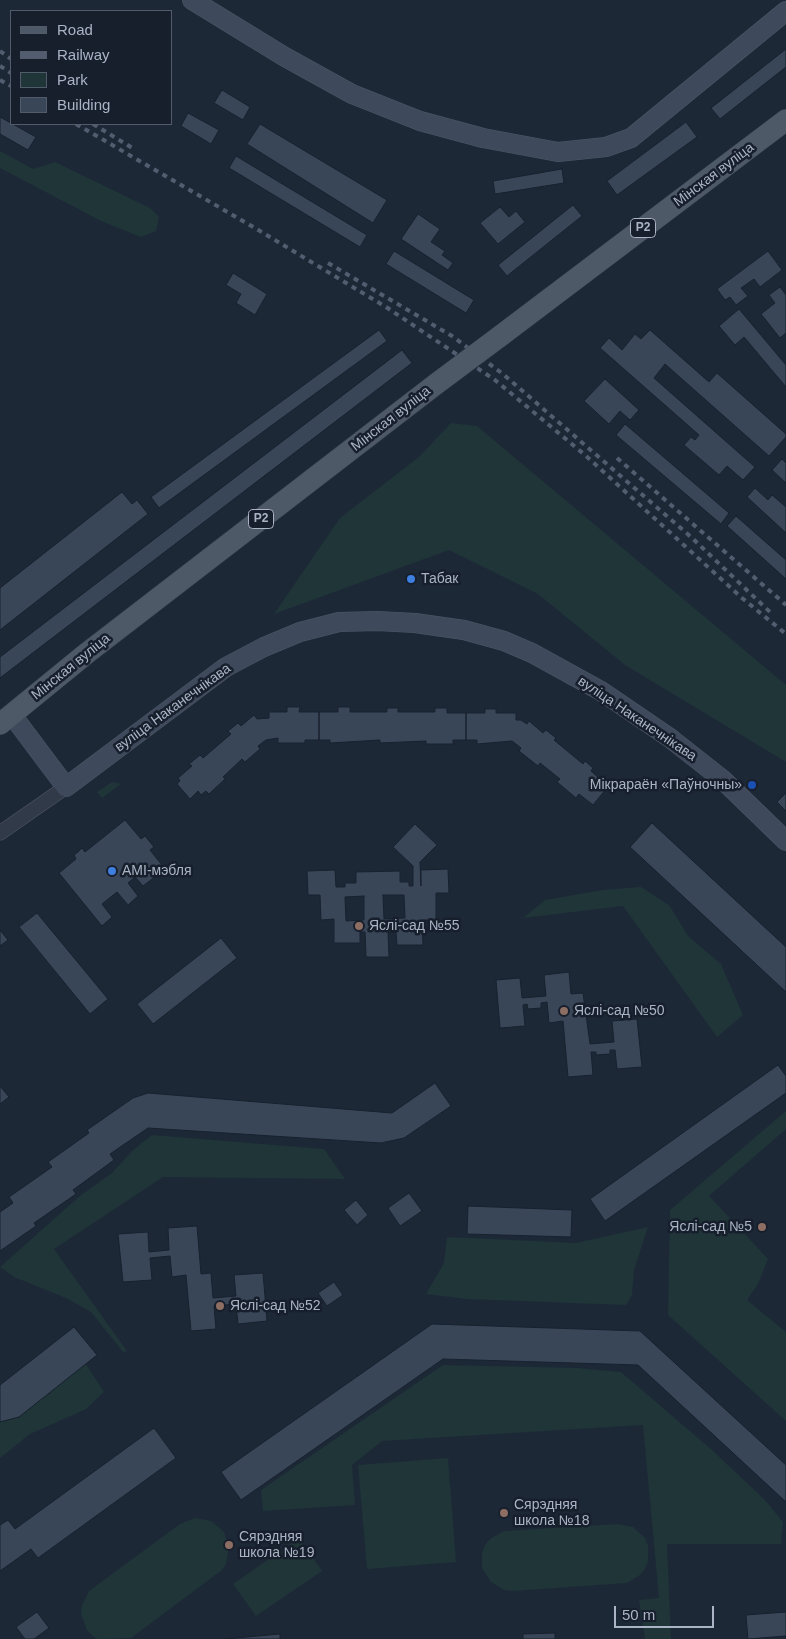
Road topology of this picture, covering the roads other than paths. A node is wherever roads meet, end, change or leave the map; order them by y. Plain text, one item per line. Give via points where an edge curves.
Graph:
1 (192, 0) edge
2 (786, 11) edge
3 (786, 120) edge
4 (6, 720) edge
5 (66, 787) junction
6 (0, 834) edge
7 (786, 841) edge

1 - 2 main road via 284,57 352,94 420,121 482,138 558,152 606,147 631,138
3 - 4 main road, Мінская вуліца / Р2, bridge via 86,653
4 - 5 main road
5 - 6 street, вуліца Наканечнікава
5 - 7 main road, вуліца Наканечнікава via 226,667 264,647 300,632 339,622 415,623 464,630 504,641 601,691 670,738 722,779

